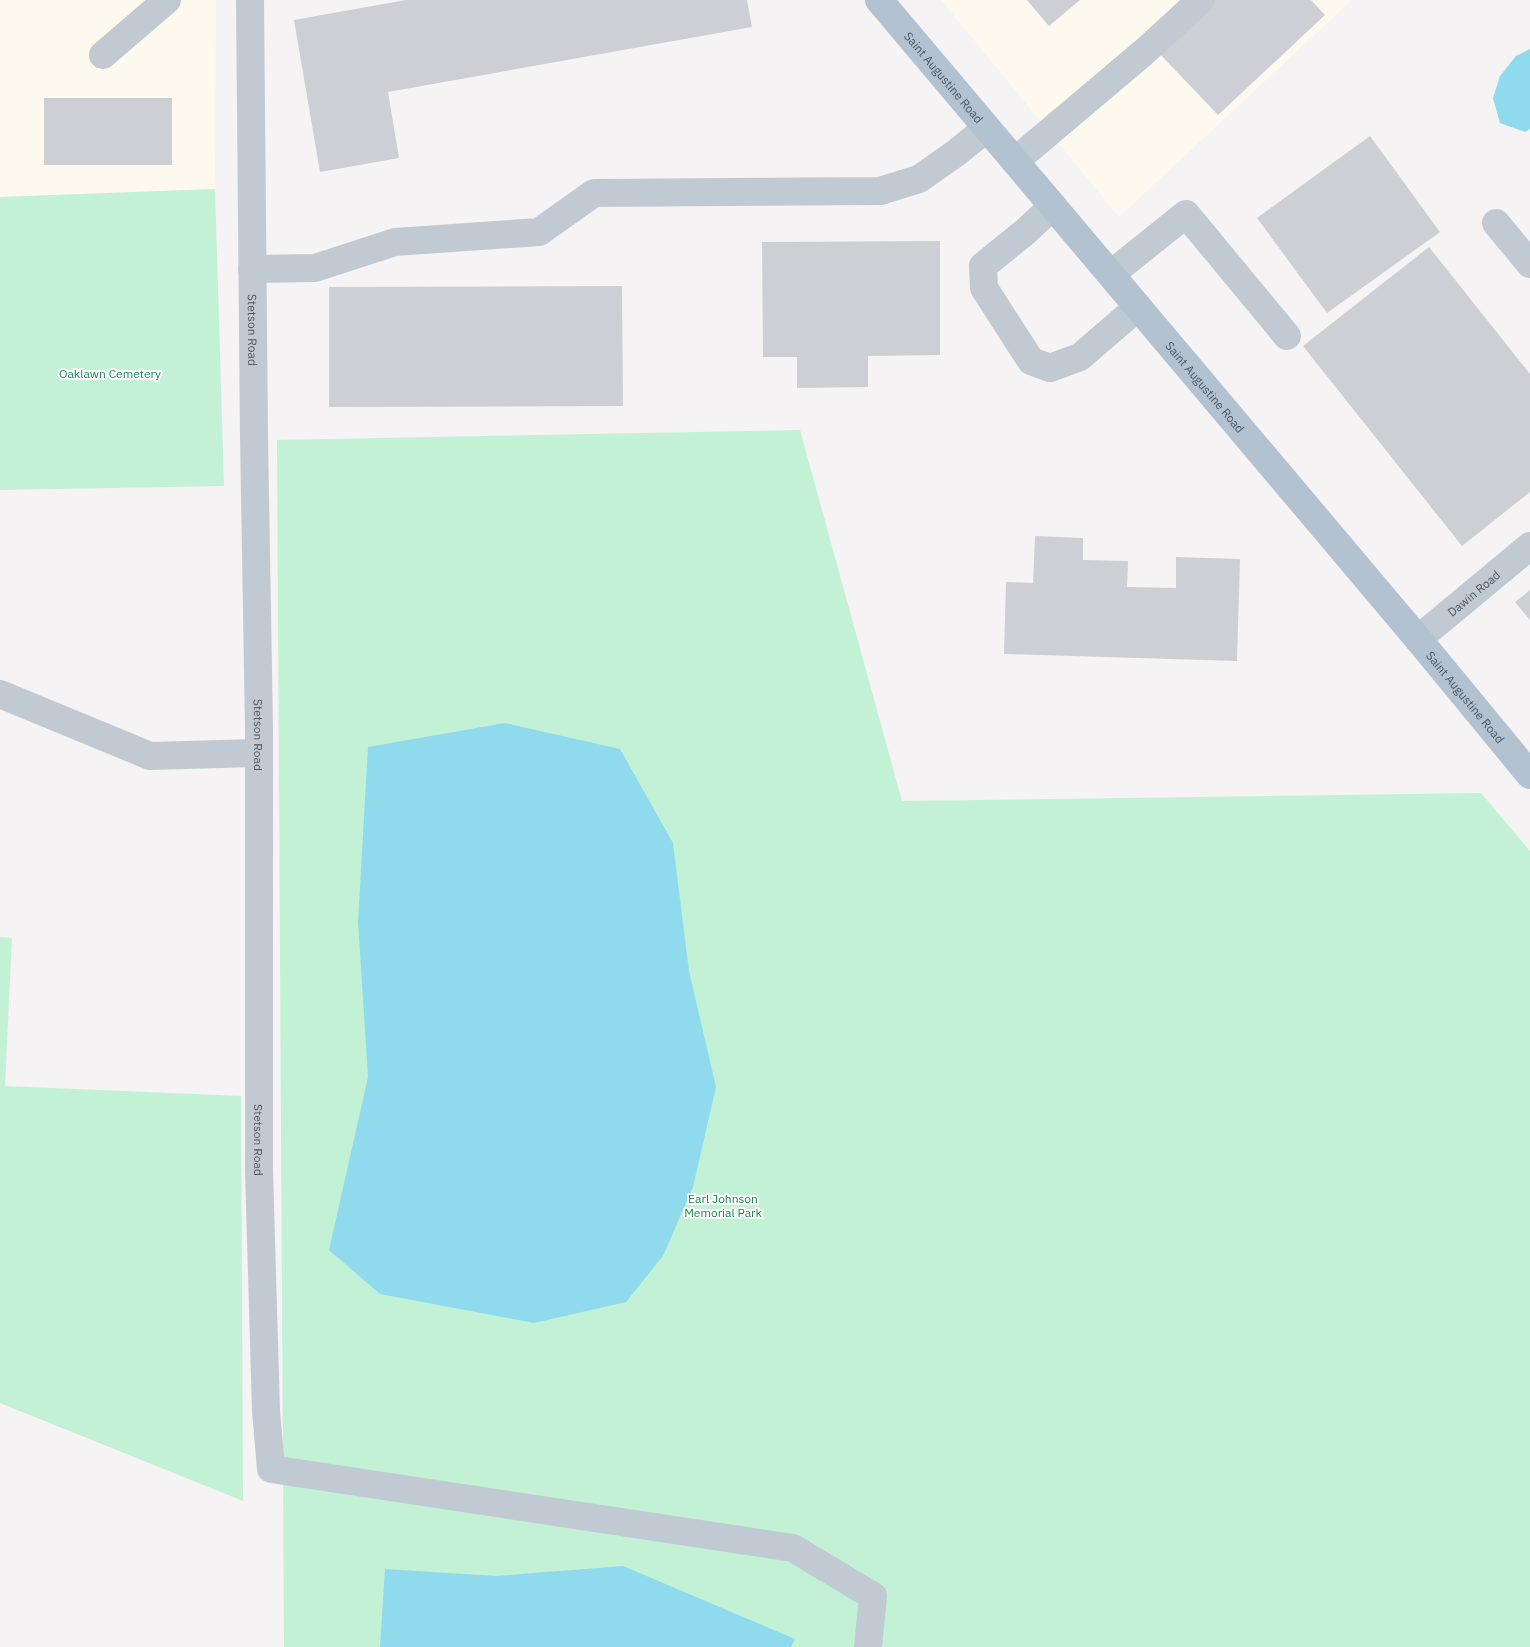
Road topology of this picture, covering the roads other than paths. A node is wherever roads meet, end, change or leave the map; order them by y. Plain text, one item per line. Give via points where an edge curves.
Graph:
1 (167, 0) edge
2 (250, 0) edge
3 (879, 0) edge
4 (1201, 0) edge
5 (103, 55) dead end
6 (987, 128) junction
7 (1015, 161) junction
8 (1053, 206) junction
9 (1496, 223) dead end
10 (1530, 264) edge
11 (252, 268) junction
12 (1111, 274) junction
13 (1138, 307) junction
14 (1287, 336) dead end
15 (1530, 546) edge
16 (1418, 639) junction
17 (0, 694) edge
18 (259, 753) junction
19 (1530, 775) edge
20 (868, 1647) edge

1 - 5 street
2 - 11 street, Stetson Road
3 - 6 main road, Saint Augustine Road
4 - 7 street
6 - 7 main road, Saint Augustine Road
6 - 11 street via 919,178 880,191 594,193 539,232 395,242 315,268
7 - 8 main road, Saint Augustine Road
8 - 12 main road, Saint Augustine Road
8 - 13 street via 983,266 984,288 1031,361 1050,368 1080,356
9 - 10 street
11 - 18 street, Stetson Road
12 - 13 main road, Saint Augustine Road
12 - 14 street via 1186,214
13 - 16 main road, Saint Augustine Road
15 - 16 street, Dawin Road
16 - 19 main road, Saint Augustine Road
17 - 18 street via 150,756
18 - 20 street, Stetson Road via 259,1171 266,1411 271,1469 793,1548 873,1596

